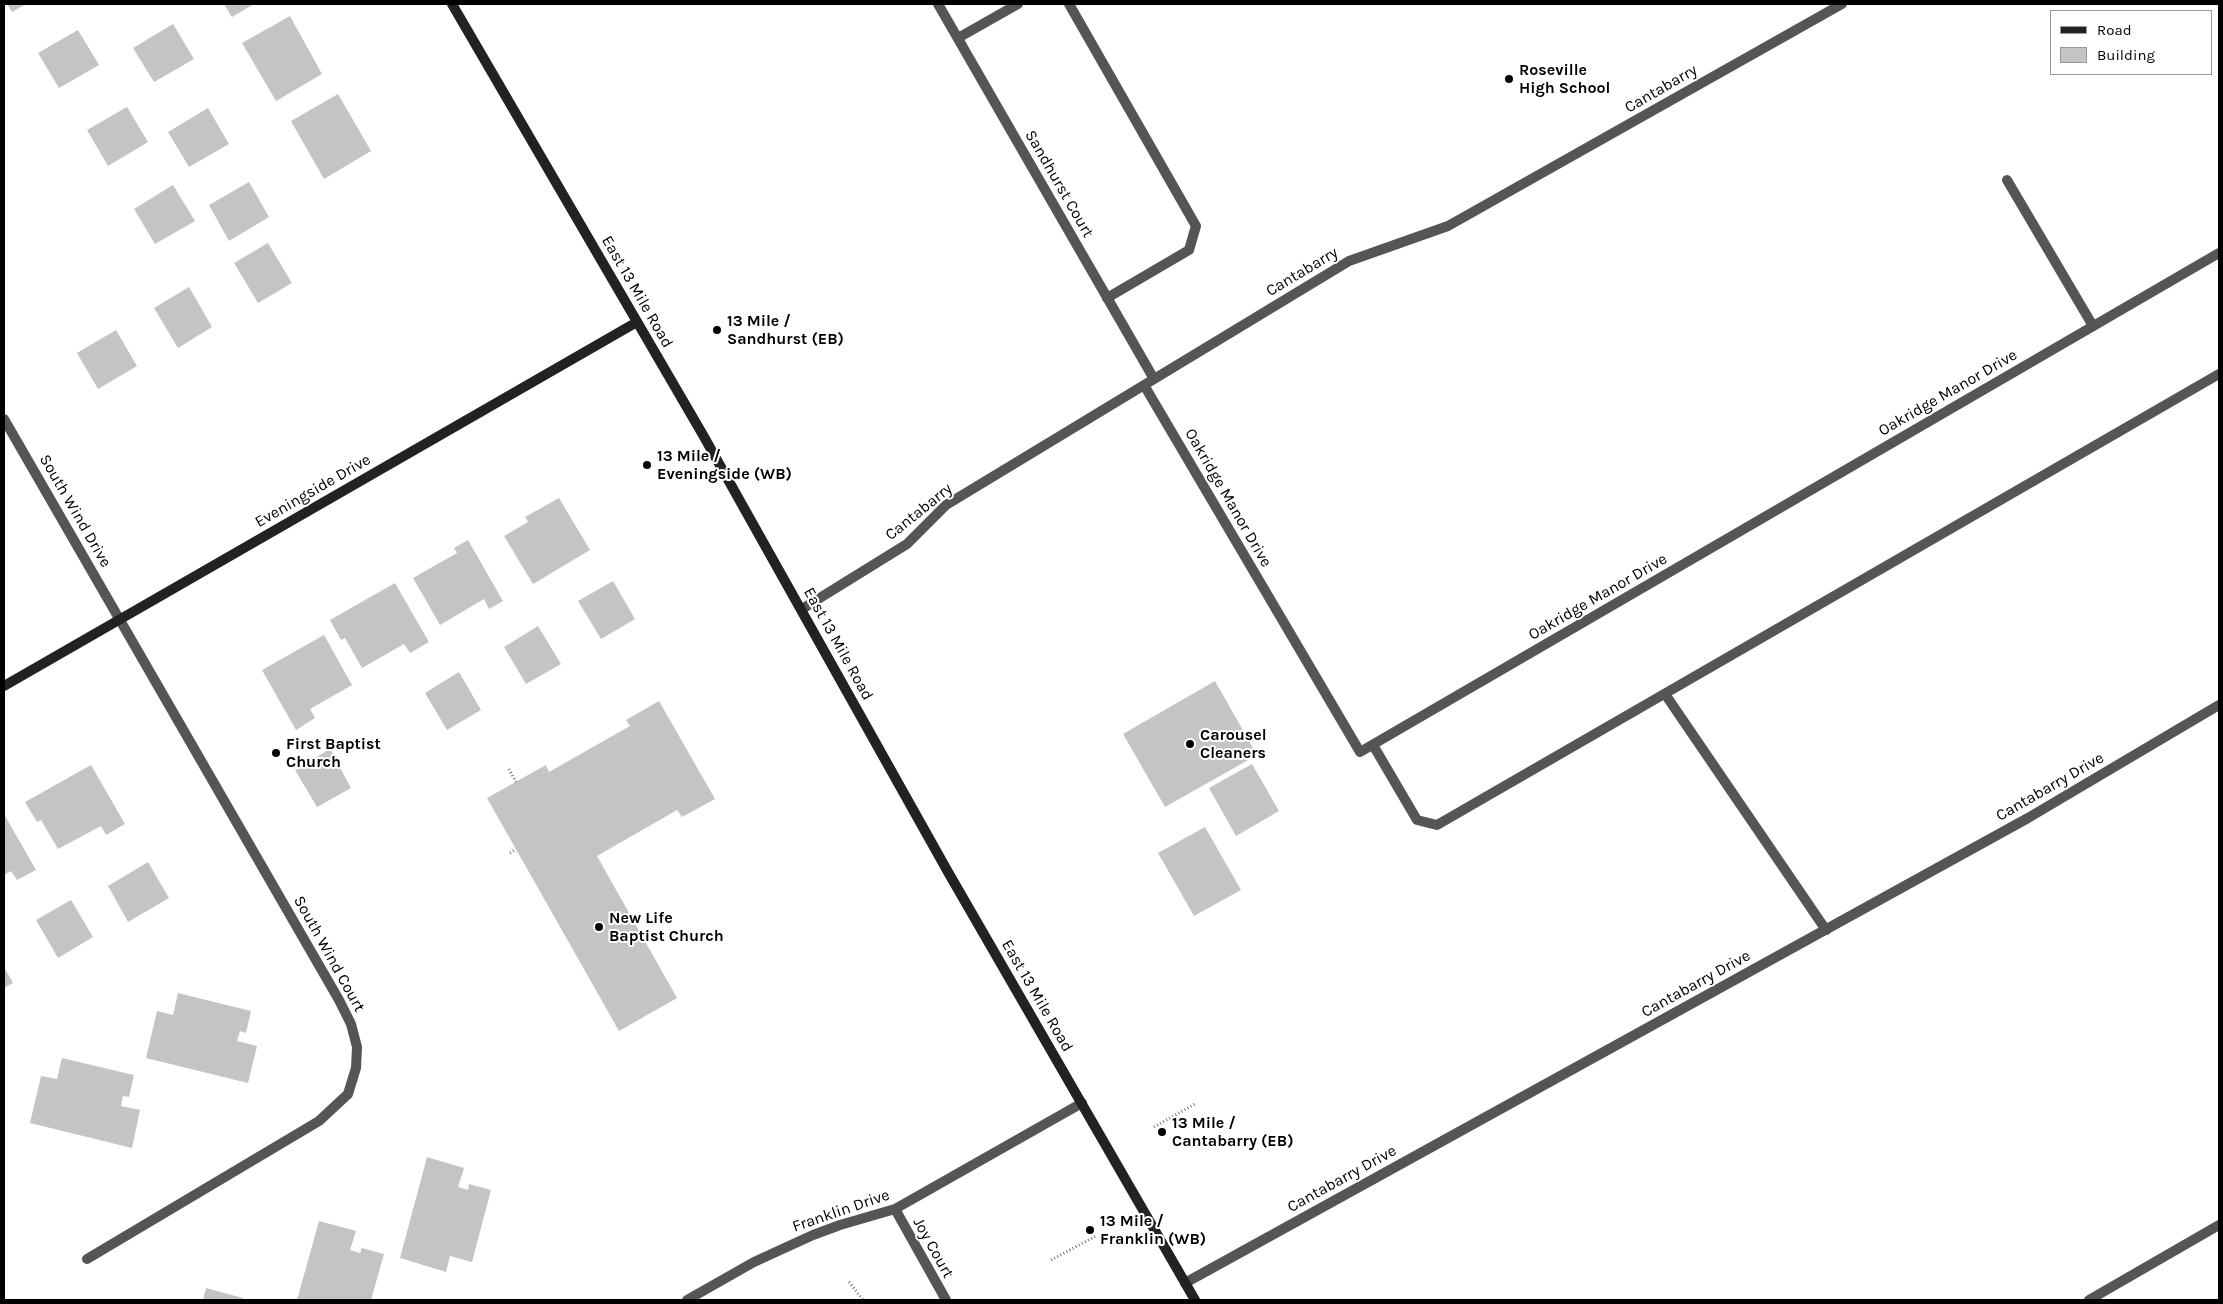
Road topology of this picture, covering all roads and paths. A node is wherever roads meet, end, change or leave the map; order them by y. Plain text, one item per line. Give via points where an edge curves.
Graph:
1 (452, 4) edge
2 (938, 4) edge
3 (1018, 4) edge
4 (1070, 4) edge
5 (1842, 4) edge
6 (958, 38) junction
7 (2007, 180) dead end
8 (2219, 253) edge
9 (1107, 298) junction
10 (637, 322) junction
11 (2093, 326) junction
12 (2219, 374) edge
13 (1154, 379) junction
14 (1144, 385) junction
15 (4, 419) edge
16 (802, 609) junction
17 (120, 619) junction
18 (4, 686) edge
19 (1665, 694) junction
20 (2219, 706) edge
21 (1373, 745) junction
22 (509, 769) dead end
23 (516, 782) dead end
24 (516, 850) dead end
25 (510, 853) dead end
26 (1826, 930) junction
27 (1082, 1103) junction
28 (1195, 1104) dead end
29 (1154, 1127) dead end
30 (895, 1209) junction
31 (2219, 1226) edge
32 (1096, 1236) dead end
33 (87, 1259) dead end
34 (1051, 1260) dead end
35 (849, 1282) dead end
36 (1185, 1283) junction
37 (686, 1300) edge
38 (863, 1300) edge
39 (946, 1300) edge
40 (1195, 1300) edge
41 (2089, 1300) edge

1 - 10 main road, East 13 Mile Road
2 - 6 street, Sandhurst Court
3 - 6 street
4 - 9 street via 1196,226 1189,250
5 - 13 street, Cantabarry via 1448,226 1349,261
6 - 9 street, Sandhurst Court
7 - 11 street
8 - 11 street, Oakridge Manor Drive
9 - 13 street, Sandhurst Court
10 - 16 main road, East 13 Mile Road
10 - 17 main road, Eveningside Drive
11 - 21 street, Oakridge Manor Drive
12 - 19 street
13 - 14 street, Cantabarry
14 - 16 street, Cantabarry via 946,505 907,544
14 - 21 street, Oakridge Manor Drive via 1360,752
15 - 17 street, South Wind Drive
16 - 27 main road, East 13 Mile Road via 953,881
17 - 18 main road, Eveningside Drive
17 - 33 street, South Wind Court via 339,1000 351,1024 357,1047 356,1068 348,1094 319,1121
19 - 21 street via 1437,826 1417,820
19 - 26 street
20 - 26 street, Cantabarry Drive via 2028,818
22 - 23 path
24 - 25 path
26 - 36 street, Cantabarry Drive
27 - 30 street, Franklin Drive
27 - 36 main road, East 13 Mile Road
28 - 29 path
30 - 37 street, Franklin Drive via 812,1235 754,1262
30 - 39 street, Joy Court
31 - 41 street
32 - 34 path
35 - 38 path
36 - 40 main road, East 13 Mile Road

